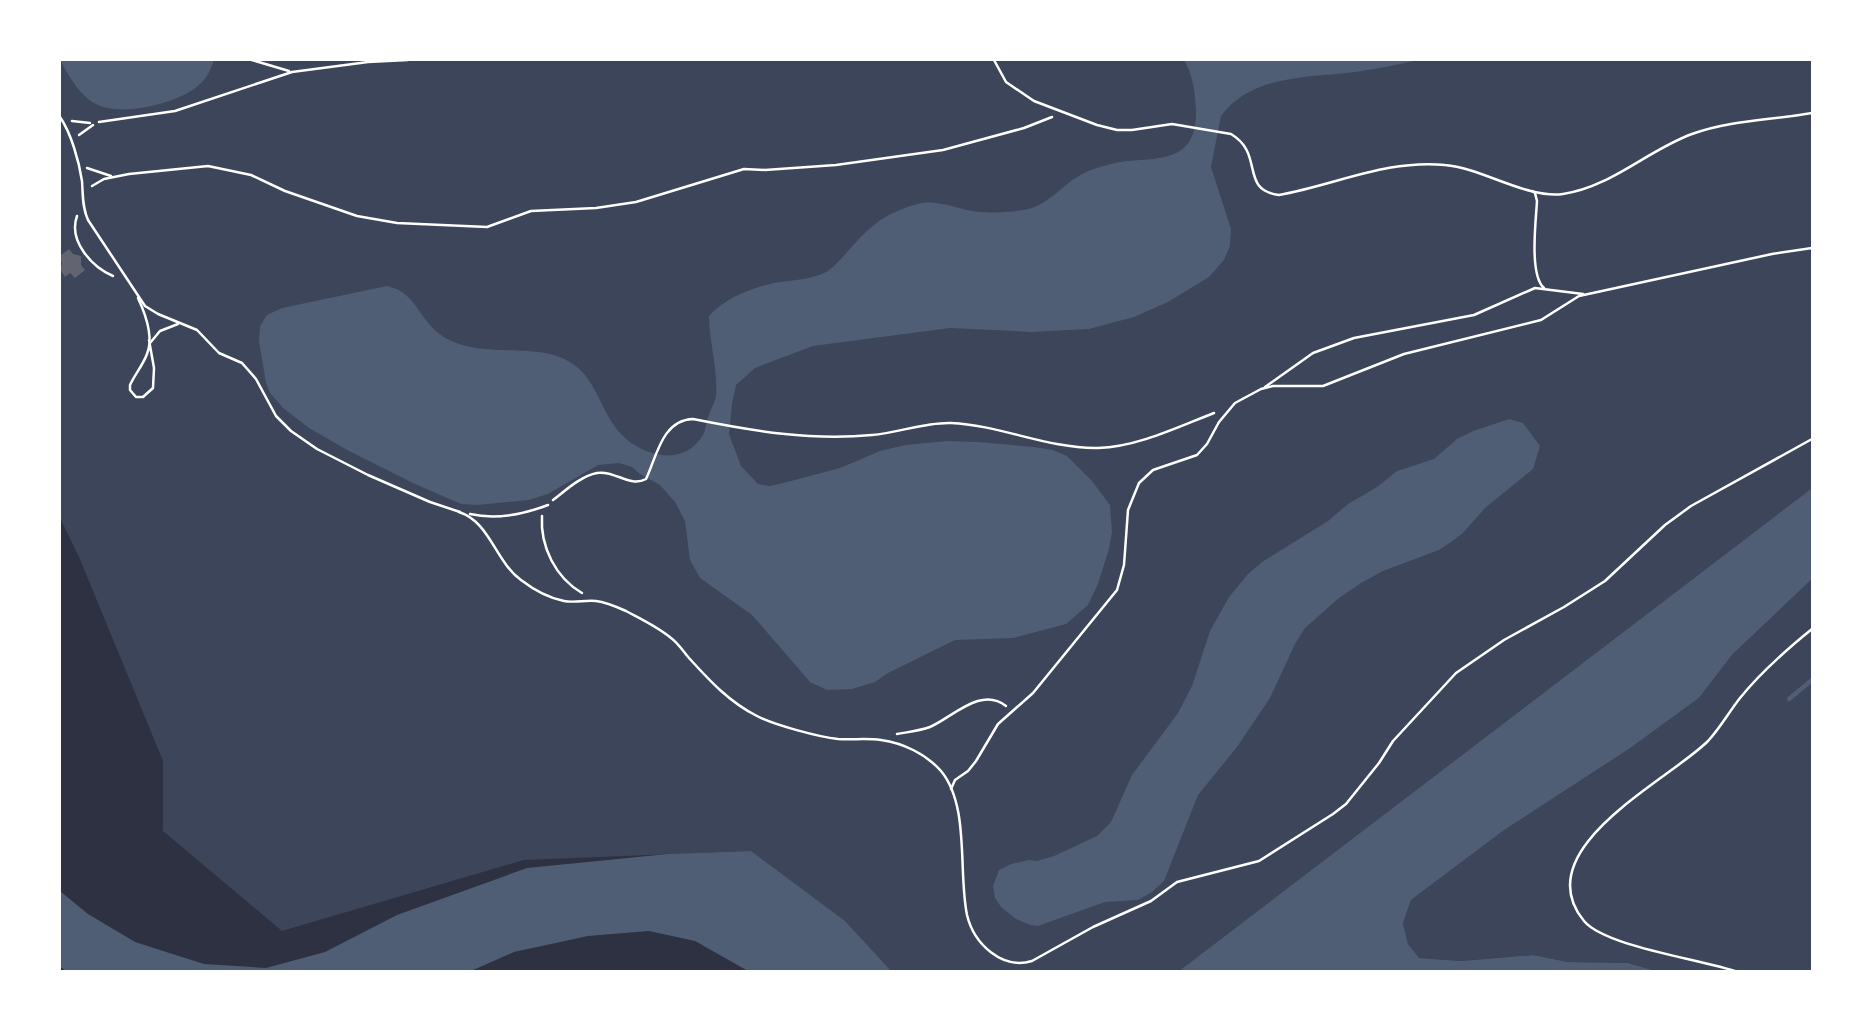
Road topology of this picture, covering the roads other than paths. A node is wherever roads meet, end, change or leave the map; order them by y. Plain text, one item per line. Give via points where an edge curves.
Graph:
1 (251, 60) edge
2 (408, 60) edge
3 (994, 60) edge
4 (292, 72) junction
5 (1812, 113) edge
6 (62, 118) edge
7 (99, 122) road end
8 (1531, 190) junction
9 (1547, 193) junction
10 (1537, 201) junction
11 (1812, 248) edge
12 (1538, 278) junction
13 (129, 283) junction
14 (1544, 288) junction
15 (1530, 290) junction
16 (1587, 294) junction
17 (181, 324) junction
18 (150, 342) junction
19 (1262, 389) junction
20 (1812, 439) edge
21 (548, 505) road end
22 (459, 512) junction
23 (951, 789) junction

1 - 4 lane
2 - 4 lane
3 - 8 lane via 1006,82 1065,114 1117,130 1172,124 1231,134 1250,152 1255,181 1272,194 1419,164 1460,167
4 - 7 lane via 175,111
5 - 9 lane via 1695,133 1592,186 1560,195
6 - 13 lane via 81,176 83,206 92,228
8 - 9 lane
8 - 10 lane
9 - 10 lane
10 - 12 lane
11 - 16 lane
12 - 14 lane
12 - 15 lane
13 - 17 lane via 145,306
13 - 18 lane via 144,311
14 - 15 lane
14 - 16 lane
15 - 19 lane via 1474,314 1330,345
16 - 19 lane via 1541,320 1404,354 1323,386
17 - 18 lane via 160,331
17 - 22 lane via 197,330 219,353 250,370 276,416 304,441 337,461
18 - 18 lane via 130,384 136,397 153,388
19 - 23 lane via 1235,403 1196,455 1153,470 1139,483 1128,510 1124,565 1117,590 1033,693 998,724 976,761
20 - 23 lane via 1692,506 1605,581 1456,673 1333,814 1259,860 1177,882 1151,901 1032,961 1009,963 993,955 967,915 959,812
21 - 22 lane via 506,517
22 - 23 lane via 480,523 502,561 526,584 566,601 597,601 625,611 672,639 711,682 758,717 837,739 881,740 914,750 942,772

